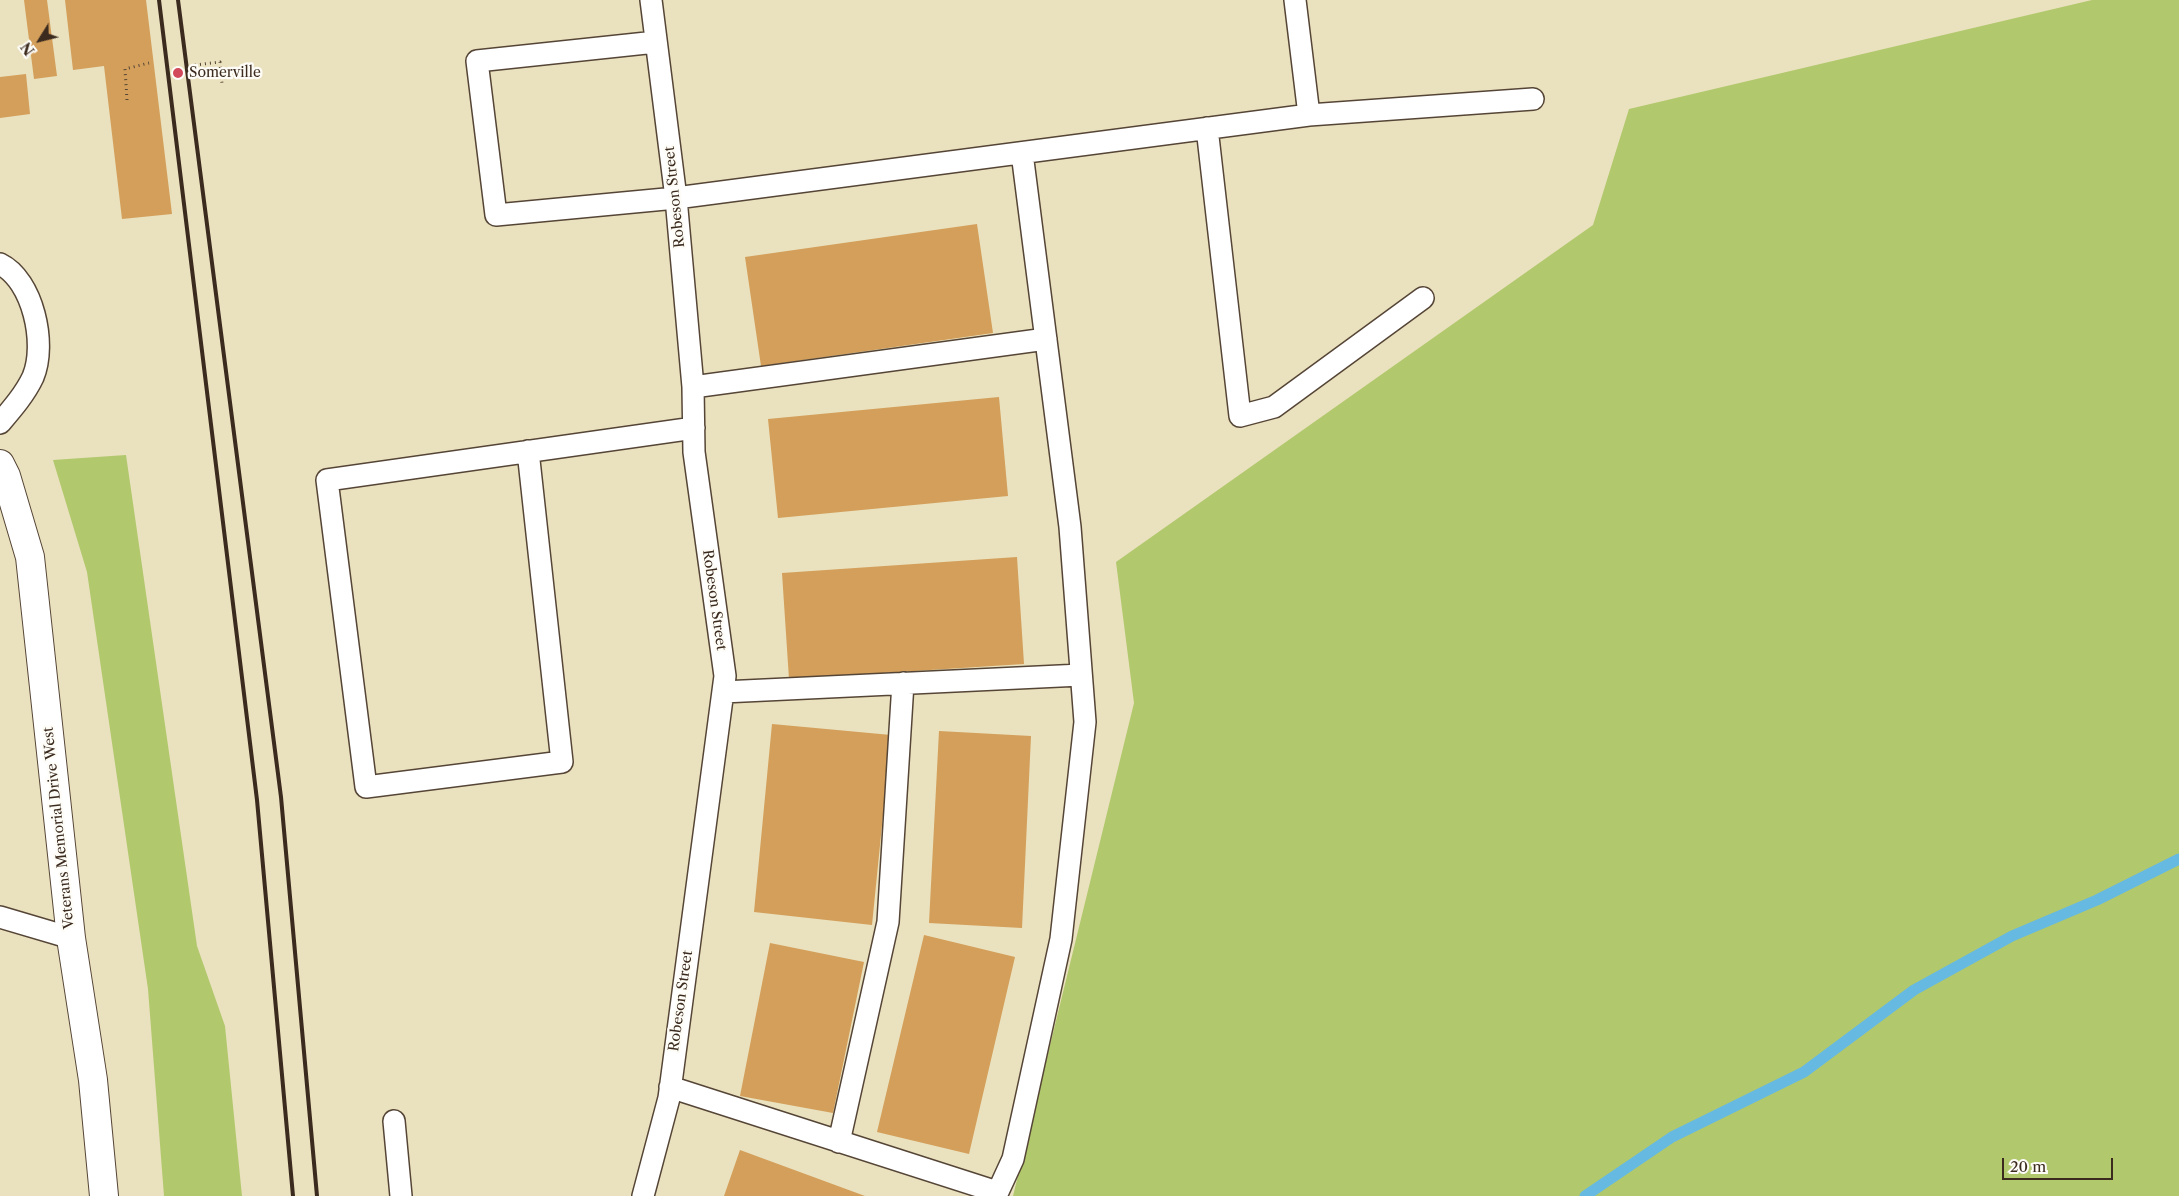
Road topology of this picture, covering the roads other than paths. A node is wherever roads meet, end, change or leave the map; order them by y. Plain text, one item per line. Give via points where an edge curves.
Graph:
1 (651, 0) edge
2 (1294, 0) edge
3 (656, 42) junction
4 (1533, 99) dead end
5 (1309, 115) junction
6 (1207, 128) junction
7 (1022, 152) junction
8 (676, 198) junction
9 (0, 264) edge
10 (1423, 298) dead end
11 (1046, 339) junction
12 (693, 387) junction
13 (0, 423) edge
14 (694, 428) junction
15 (528, 451) junction
16 (0, 464) edge
17 (1081, 674) junction
18 (903, 683) junction
19 (723, 692) junction
20 (0, 917) edge
21 (71, 938) junction
22 (670, 1087) junction
23 (394, 1121) dead end
24 (838, 1142) junction
25 (997, 1194) edge
26 (104, 1196) edge
27 (401, 1196) edge
28 (643, 1196) edge

1 - 3 lane, Robeson Street
2 - 5 lane
3 - 8 lane, Robeson Street
3 - 8 lane via 477,61 496,215
4 - 5 lane
5 - 6 lane
6 - 7 lane
6 - 10 lane via 1240,416 1274,407
7 - 8 lane
7 - 11 lane
8 - 12 lane, Robeson Street
9 - 13 lane via 8,268 30,300 40,341 34,375 19,401
11 - 12 lane
11 - 17 lane via 1070,528
12 - 14 lane, Robeson Street
14 - 15 lane
14 - 19 lane, Robeson Street via 694,452 725,676
15 - 15 lane via 328,480 366,787 562,762
16 - 21 street, Veterans Memorial Drive West via 30,557
17 - 18 lane
17 - 25 lane via 1085,722 1061,939 1013,1159
18 - 19 lane
18 - 24 lane via 888,922
19 - 22 lane, Robeson Street
20 - 21 lane
21 - 26 street, Veterans Memorial Drive West via 93,1080
22 - 24 lane
22 - 28 lane, Robeson Street
23 - 27 lane
24 - 25 lane

